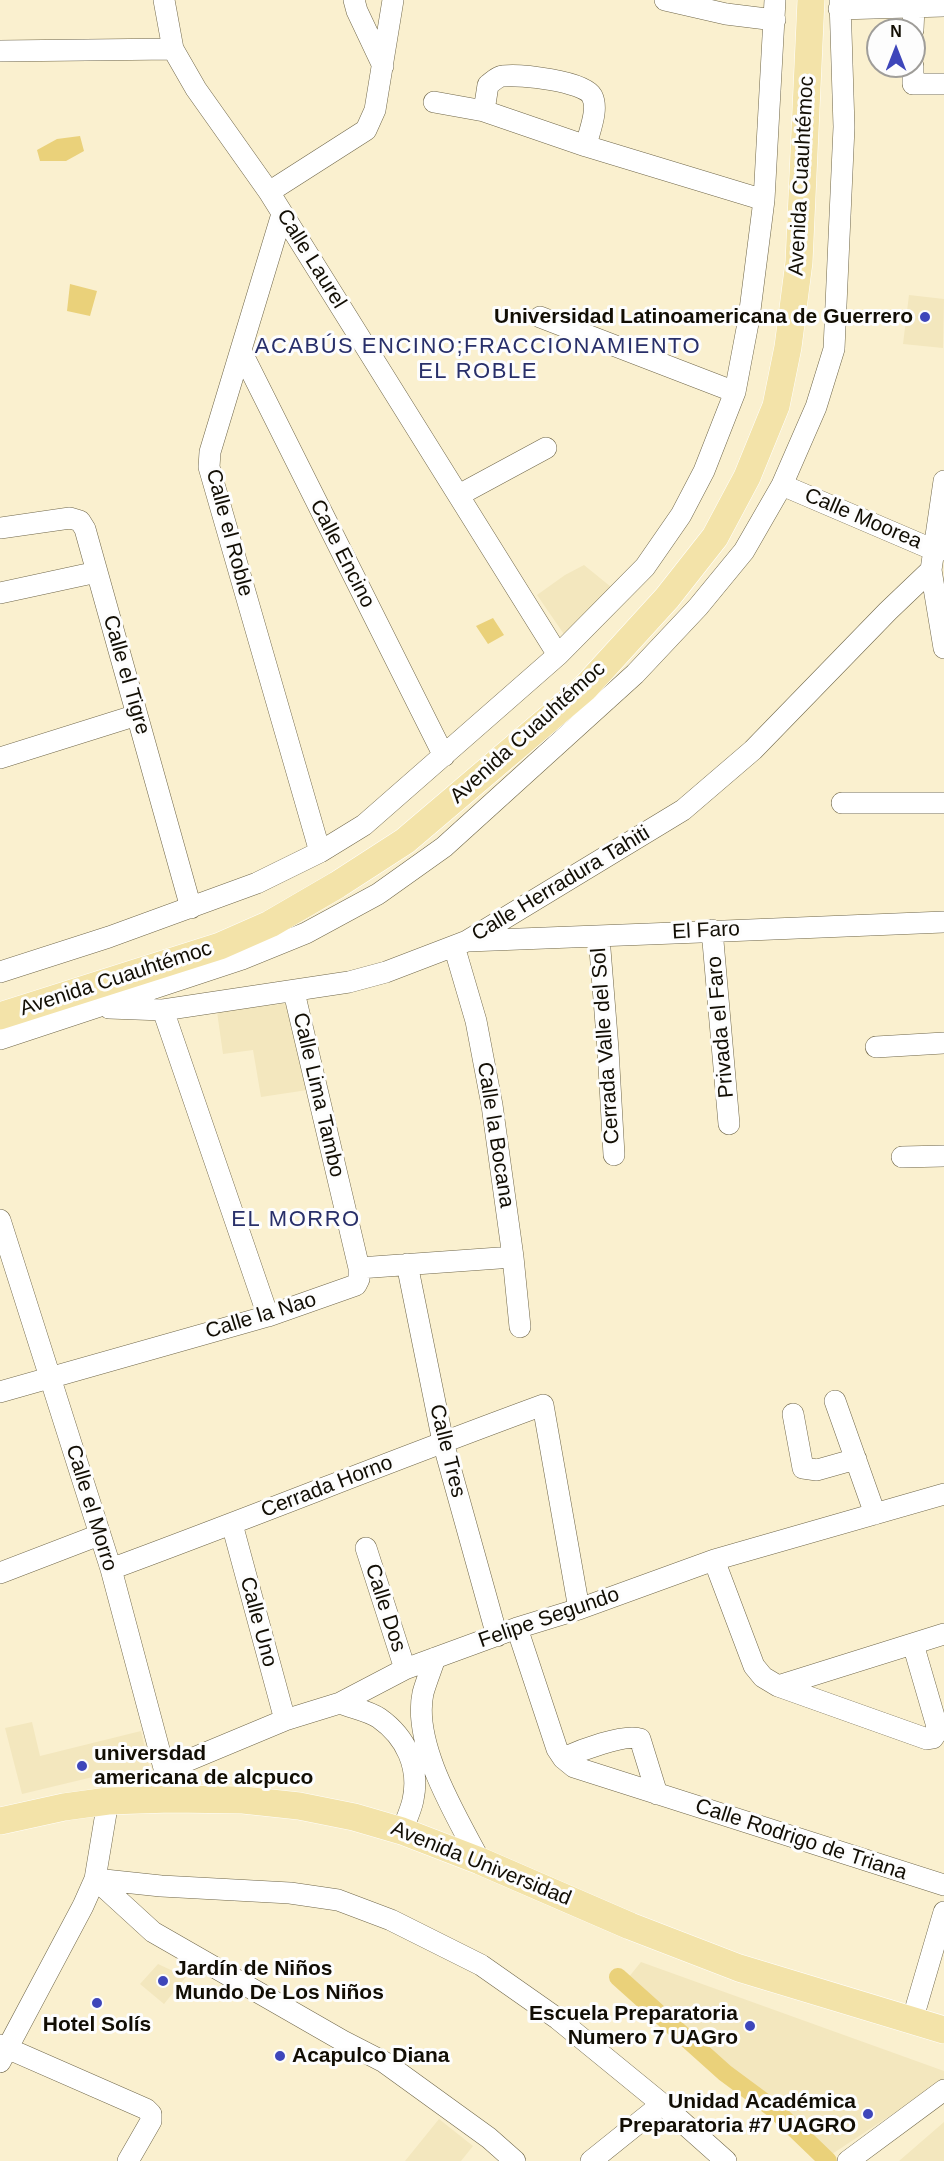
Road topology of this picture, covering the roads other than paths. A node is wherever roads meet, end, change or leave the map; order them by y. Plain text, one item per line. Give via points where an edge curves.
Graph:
1 (164, 0) edge
2 (354, 0) edge
3 (393, 0) edge
4 (665, 0) edge
5 (795, 0) edge
6 (811, 0) edge
7 (840, 5) edge
8 (944, 6) edge
9 (914, 7) junction
10 (775, 10) edge
11 (914, 18) edge
12 (173, 50) junction
13 (0, 51) edge
14 (383, 66) junction
15 (913, 78) edge
16 (944, 84) edge
17 (434, 102) dead end
18 (484, 111) junction
19 (586, 146) junction
20 (269, 192) junction
21 (764, 200) junction
22 (282, 214) junction
23 (540, 317) dead end
24 (241, 351) junction
25 (735, 392) junction
26 (546, 448) dead end
27 (944, 481) edge
28 (782, 485) junction
29 (459, 495) junction
30 (0, 528) edge
31 (936, 557) edge
32 (96, 572) junction
33 (0, 593) edge
34 (944, 648) edge
35 (558, 655) junction
36 (137, 715) junction
37 (444, 756) junction
38 (0, 758) edge
39 (842, 803) dead end
40 (944, 803) edge
41 (320, 852) junction
42 (191, 908) junction
43 (944, 922) edge
44 (712, 930) junction
45 (599, 937) junction
46 (461, 944) junction
47 (0, 972) edge
48 (294, 992) junction
49 (0, 1001) edge
50 (99, 1007) junction
51 (163, 1010) junction
52 (0, 1016) edge
53 (0, 1039) edge
54 (944, 1043) edge
55 (876, 1047) dead end
56 (729, 1124) dead end
57 (614, 1155) dead end
58 (944, 1156) edge
59 (902, 1157) dead end
60 (0, 1220) edge
61 (513, 1257) junction
62 (407, 1264) junction
63 (359, 1268) junction
64 (268, 1316) junction
65 (520, 1328) dead end
66 (50, 1377) junction
67 (0, 1392) edge
68 (835, 1401) dead end
69 (793, 1414) dead end
70 (443, 1442) junction
71 (856, 1460) junction
72 (944, 1494) edge
73 (875, 1514) junction
74 (232, 1524) junction
75 (99, 1535) junction
76 (366, 1548) dead end
77 (714, 1560) junction
78 (111, 1569) junction
79 (0, 1573) edge
80 (579, 1609) junction
81 (517, 1628) junction
82 (944, 1634) edge
83 (497, 1635) junction
84 (913, 1644) junction
85 (435, 1658) junction
86 (405, 1669) junction
87 (778, 1686) junction
88 (340, 1703) junction
89 (285, 1720) junction
90 (418, 1749) junction
91 (563, 1758) junction
92 (165, 1770) junction
93 (657, 1794) junction
94 (171, 1798) junction
95 (108, 1801) junction
96 (0, 1821) edge
97 (402, 1831) junction
98 (480, 1861) junction
99 (94, 1879) junction
100 (944, 1885) edge
101 (944, 1912) edge
102 (912, 2021) junction
103 (944, 2030) edge
104 (3, 2051) edge
105 (944, 2090) edge
106 (662, 2104) junction
107 (128, 2161) edge
108 (515, 2161) edge
109 (591, 2161) edge
110 (726, 2161) edge
111 (848, 2161) edge

1 - 12 street, Calle Laurel
2 - 14 street
3 - 14 street
4 - 10 street via 726,14
5 - 49 main road, Avenida Cuauhtémoc via 782,263 760,400 732,470 696,531 658,584 576,678 396,830 335,871 266,908
6 - 52 main road, Avenida Cuauhtémoc via 799,262 776,406 747,477 715,537 668,598 585,688 405,841 337,885 270,924 220,946
7 - 9 street
7 - 28 street via 844,127 834,349 816,407
8 - 9 street
9 - 11 street
10 - 21 street
12 - 13 street
12 - 20 street, Calle Laurel
14 - 20 street via 375,110 366,130
15 - 16 street via 913,84
17 - 18 street
18 - 19 street
18 - 19 street via 488,85 501,75 581,87 591,93 595,105
19 - 21 street
20 - 22 street, Calle Laurel
21 - 25 street
22 - 24 street, Calle el Roble
22 - 29 street, Calle Laurel
23 - 25 street
24 - 37 street, Calle Encino
24 - 41 street, Calle el Roble via 210,452 209,467
25 - 35 street via 704,471 681,515 645,567
26 - 29 street
27 - 31 street
28 - 31 street, Calle Moorea
28 - 50 street via 744,551 698,607 634,674 444,847 378,894 306,933
29 - 35 street, Calle Laurel
30 - 32 street, Calle el Tigre via 80,520
31 - 34 street
31 - 46 street, Calle Herradura Tahiti via 753,750 683,810
32 - 33 street
32 - 36 street, Calle el Tigre
35 - 37 street
36 - 38 street
36 - 42 street, Calle el Tigre
37 - 41 street via 364,825
39 - 40 street
41 - 42 street
42 - 47 street
43 - 44 street, El Faro
44 - 45 street, El Faro
44 - 56 street, Privada el Faro
45 - 46 street, El Faro
45 - 57 street, Cerrada Valle del Sol
46 - 48 street, Calle Herradura Tahiti via 386,972
46 - 61 street, Calle la Bocana via 492,1105
48 - 51 street, Calle Herradura Tahiti
48 - 63 street, Calle Lima Tambo
50 - 51 street, Calle Herradura Tahiti
50 - 53 street
51 - 64 street
54 - 55 street
58 - 59 street
60 - 66 street, Calle el Morro
61 - 62 street
61 - 65 street, Calle la Bocana
62 - 63 street
62 - 70 street, Calle Tres
63 - 64 street, Calle la Nao via 356,1285
64 - 66 street, Calle la Nao
66 - 67 street, Calle la Nao
66 - 75 street, Calle el Morro
68 - 71 street
69 - 71 street via 803,1468 817,1470
70 - 74 street, Cerrada Horno
70 - 80 street, Cerrada Horno via 543,1405
70 - 83 street, Calle Tres
71 - 73 street
72 - 73 street, Felipe Segundo
73 - 77 street, Felipe Segundo
74 - 78 street, Cerrada Horno
74 - 89 street, Calle Uno
75 - 78 street, Calle el Morro
75 - 79 street
76 - 86 street, Calle Dos
77 - 80 street, Felipe Segundo
77 - 87 street via 754,1666
78 - 92 street, Calle el Morro
80 - 81 street, Felipe Segundo
81 - 83 street, Felipe Segundo
81 - 91 street
82 - 84 street
83 - 85 street, Felipe Segundo
84 - 87 street
84 - 87 street via 936,1723 933,1738 919,1738
85 - 86 street, Felipe Segundo
85 - 90 street via 423,1695
86 - 88 street, Felipe Segundo
88 - 89 street, Felipe Segundo
88 - 90 street via 378,1717
89 - 92 street, Felipe Segundo
90 - 97 street via 413,1799
90 - 98 street
91 - 93 street, Calle Rodrigo de Triana via 574,1767
91 - 93 street via 628,1737 640,1739
92 - 94 street, Calle el Morro
93 - 100 street, Calle Rodrigo de Triana
94 - 95 main road, Avenida Universidad
94 - 97 main road, Avenida Universidad via 299,1806
95 - 96 main road, Avenida Universidad
95 - 99 street
97 - 98 main road, Avenida Universidad
98 - 102 main road, Avenida Universidad via 739,1968
99 - 104 street
99 - 106 street via 290,1893 339,1900 391,1920 481,1965 558,2019
99 - 108 street via 153,1932 384,2062
101 - 102 street
102 - 103 main road, Avenida Universidad
104 - 107 street via 146,2109 152,2121
105 - 111 street
106 - 109 street
106 - 110 street

